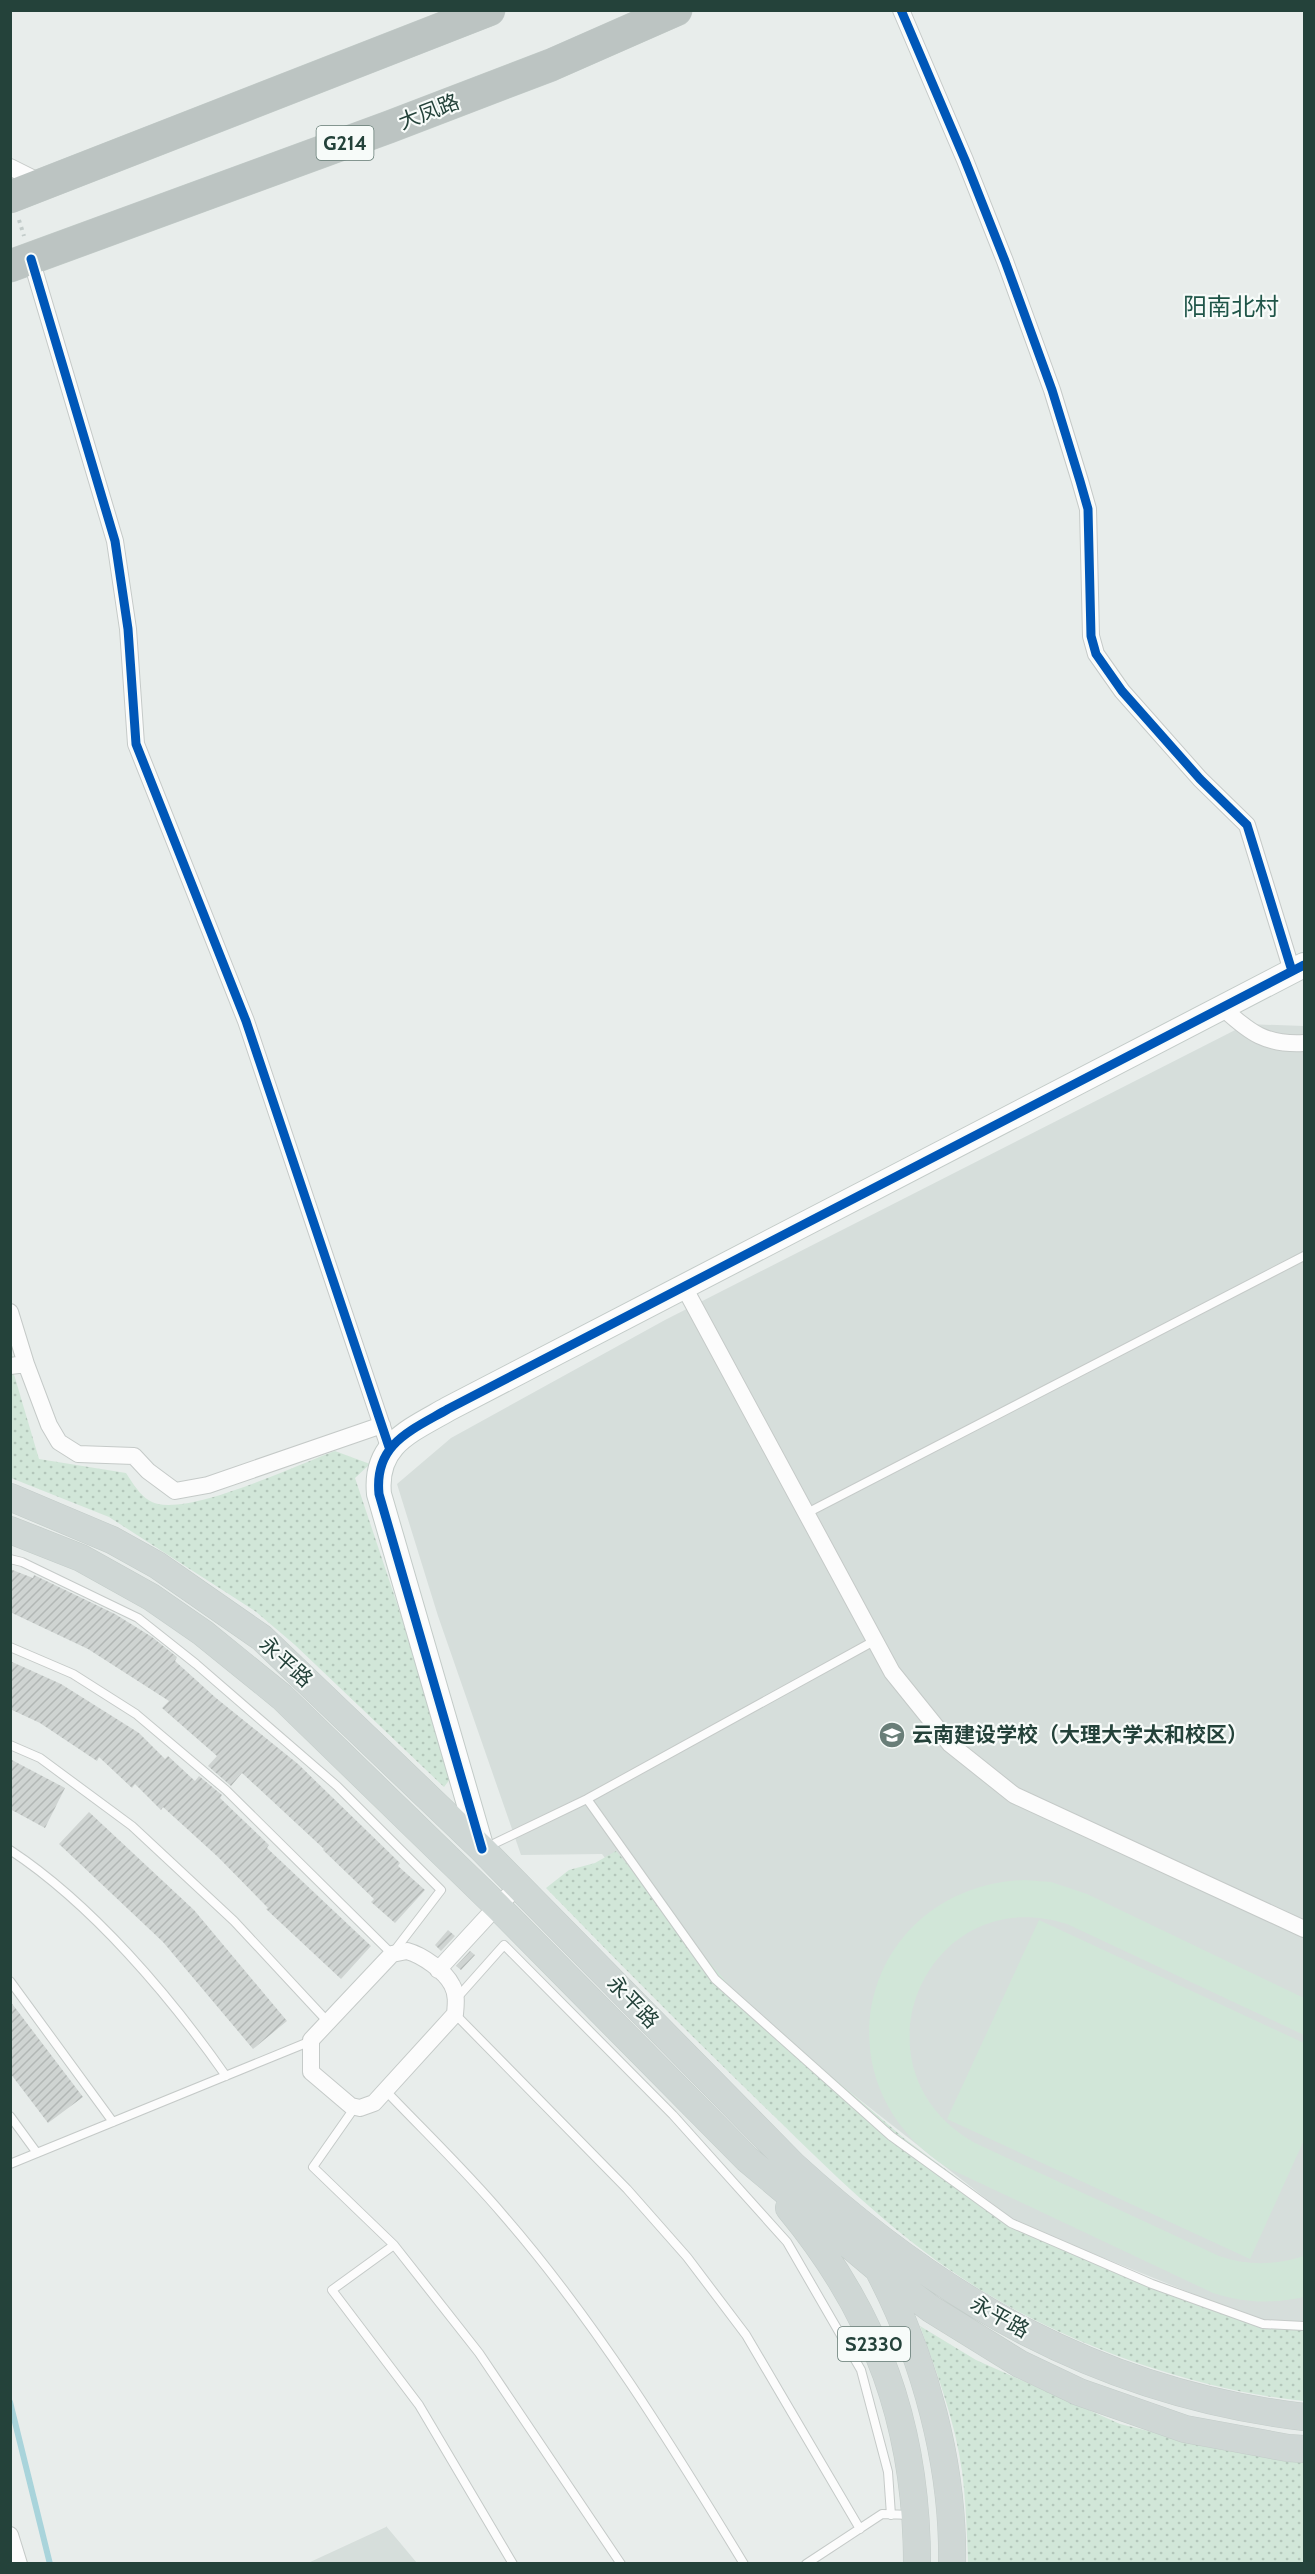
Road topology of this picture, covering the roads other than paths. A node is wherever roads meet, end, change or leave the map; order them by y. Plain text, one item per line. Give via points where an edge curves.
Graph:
1 (489, 10) edge
2 (676, 10) edge
3 (901, 10) edge
4 (10, 167) edge
5 (42, 183) junction
6 (11, 197) edge
7 (21, 262) edge
8 (1298, 968) edge
9 (1223, 1008) junction
10 (1305, 1043) edge
11 (1305, 1256) edge
12 (684, 1287) junction
13 (10, 1312) edge
14 (18, 1365) edge
15 (386, 1436) junction
16 (10, 1497) edge
17 (807, 1513) junction
18 (10, 1530) edge
19 (10, 1559) edge
20 (874, 1641) junction
21 (10, 1647) edge
22 (10, 1745) edge
23 (587, 1799) junction
24 (482, 1849) junction
25 (10, 1850) edge
26 (519, 1886) junction
27 (497, 1906) junction
28 (1305, 1929) edge
29 (392, 1954) junction
30 (438, 1970) junction
31 (10, 1982) edge
32 (455, 2007) junction
33 (328, 2023) junction
34 (311, 2040) junction
35 (226, 2076) junction
36 (385, 2090) junction
37 (355, 2107) junction
38 (10, 2116) edge
39 (112, 2122) junction
40 (37, 2153) junction
41 (747, 2159) junction
42 (10, 2164) edge
43 (830, 2199) junction
44 (394, 2245) junction
45 (878, 2268) junction
46 (1305, 2326) edge
47 (1305, 2417) edge
48 (1305, 2449) edge
49 (903, 2515) junction
50 (860, 2529) junction
51 (10, 2535) edge
52 (19, 2564) edge
53 (513, 2564) edge
54 (621, 2564) edge
55 (744, 2564) edge
56 (806, 2564) edge
57 (917, 2564) edge
58 (952, 2564) edge

1 - 5 highway
2 - 7 highway, 大凤路 / G214 via 551,65
3 - 8 street via 1005,261 1080,481 1088,509 1091,636 1096,654 1122,691 1247,825
4 - 5 street
5 - 6 highway
7 - 15 street via 115,541 128,629 136,744 246,1021
8 - 9 street
9 - 10 street via 1258,1036 1277,1042
9 - 12 street
11 - 17 lane
12 - 15 street via 412,1430
12 - 17 street
13 - 14 street
14 - 15 street via 59,1442 78,1454 134,1456 175,1491
15 - 24 street via 379,1494
16 - 24 main road, 永平路 via 112,1540 157,1565 262,1638
17 - 20 street
18 - 27 main road, 永平路 via 81,1558 151,1597 203,1633 282,1697
19 - 29 lane via 138,1618 337,1786 441,1890
20 - 23 lane
20 - 28 street via 892,1672 950,1744 1014,1795
21 - 29 lane via 73,1674 136,1714 226,1790
22 - 33 lane via 40,1758 132,1826 234,1921
23 - 24 lane
23 - 46 lane via 715,1979 900,2143 1011,2223 1152,2284 1263,2324
24 - 26 main road, 永平路
25 - 35 lane via 41,1871 116,1942 186,2019
26 - 27 street
26 - 43 main road, 永平路
27 - 30 street
27 - 41 main road, 永平路
29 - 30 street via 421,1954
29 - 33 street
30 - 32 street via 452,1985
31 - 39 lane
32 - 36 street
32 - 49 lane via 504,1945 673,2115 787,2242 861,2370
32 - 50 lane via 687,2258 746,2335
33 - 34 street
34 - 35 lane
34 - 37 street via 311,2072
35 - 39 lane
36 - 37 street via 374,2103
36 - 55 lane via 504,2215 594,2331
37 - 44 lane via 313,2167
38 - 40 lane
39 - 40 lane
40 - 42 lane
41 - 45 main road, 永平路
41 - 49 main road, S2330 via 802,2225 848,2290 870,2334 888,2376 911,2464
43 - 45 main road, S2330
43 - 47 main road, 永平路 via 890,2247 975,2305 1042,2341 1137,2380 1242,2408
44 - 53 lane via 332,2290 419,2405
44 - 54 lane via 479,2353
45 - 48 main road, 永平路 via 958,2328 1079,2392 1185,2429
45 - 58 main road, S2330 via 918,2364 938,2429 945,2461
49 - 50 lane via 882,2514
49 - 57 main road, S2330
50 - 56 lane
51 - 52 street

